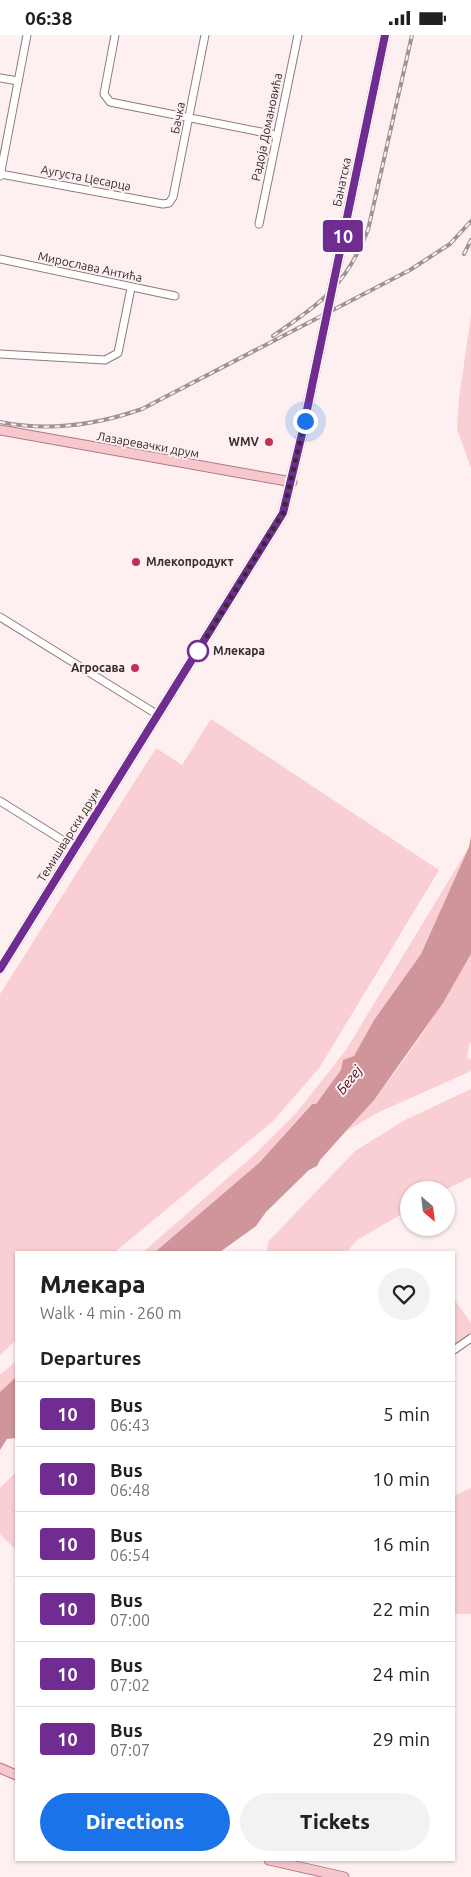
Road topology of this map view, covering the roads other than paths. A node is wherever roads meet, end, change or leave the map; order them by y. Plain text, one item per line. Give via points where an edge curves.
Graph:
1 (27, 35) edge
2 (115, 35) edge
3 (205, 35) edge
4 (298, 35) edge
5 (385, 35) edge
6 (0, 78) edge
7 (18, 81) junction
8 (189, 116) junction
9 (276, 135) junction
10 (0, 174) edge
11 (169, 203) joint
12 (259, 224) dead end
13 (0, 259) edge
14 (131, 288) junction
15 (175, 296) dead end
16 (0, 355) edge
17 (0, 430) edge
18 (292, 481) junction
19 (0, 617) edge
20 (158, 715) junction
21 (0, 801) edge
22 (75, 848) junction
23 (0, 969) edge
24 (471, 1337) edge
25 (455, 1348) edge
26 (0, 1767) edge
27 (15, 1774) edge
28 (273, 1861) edge
29 (344, 1877) edge

1 - 7 street
2 - 8 street via 104,95 106,99
3 - 8 street, Бачка
4 - 9 street, Радоја Домановића
5 - 18 main road, Банатска
6 - 7 street
7 - 10 street
8 - 9 street
8 - 11 street, Бачка via 173,197
9 - 12 street, Радоја Домановића
10 - 11 street, Аугуста Цесарца
13 - 14 street, Мирослава Антића
14 - 15 street, Мирослава Антића
14 - 16 street via 118,353 112,358
17 - 18 main road, Лазаревачки друм
18 - 20 main road, Темишварски друм via 279,521
19 - 20 street
20 - 22 main road, Темишварски друм
21 - 22 street
22 - 23 main road, Темишварски друм
24 - 25 street
26 - 27 main road
28 - 29 main road

